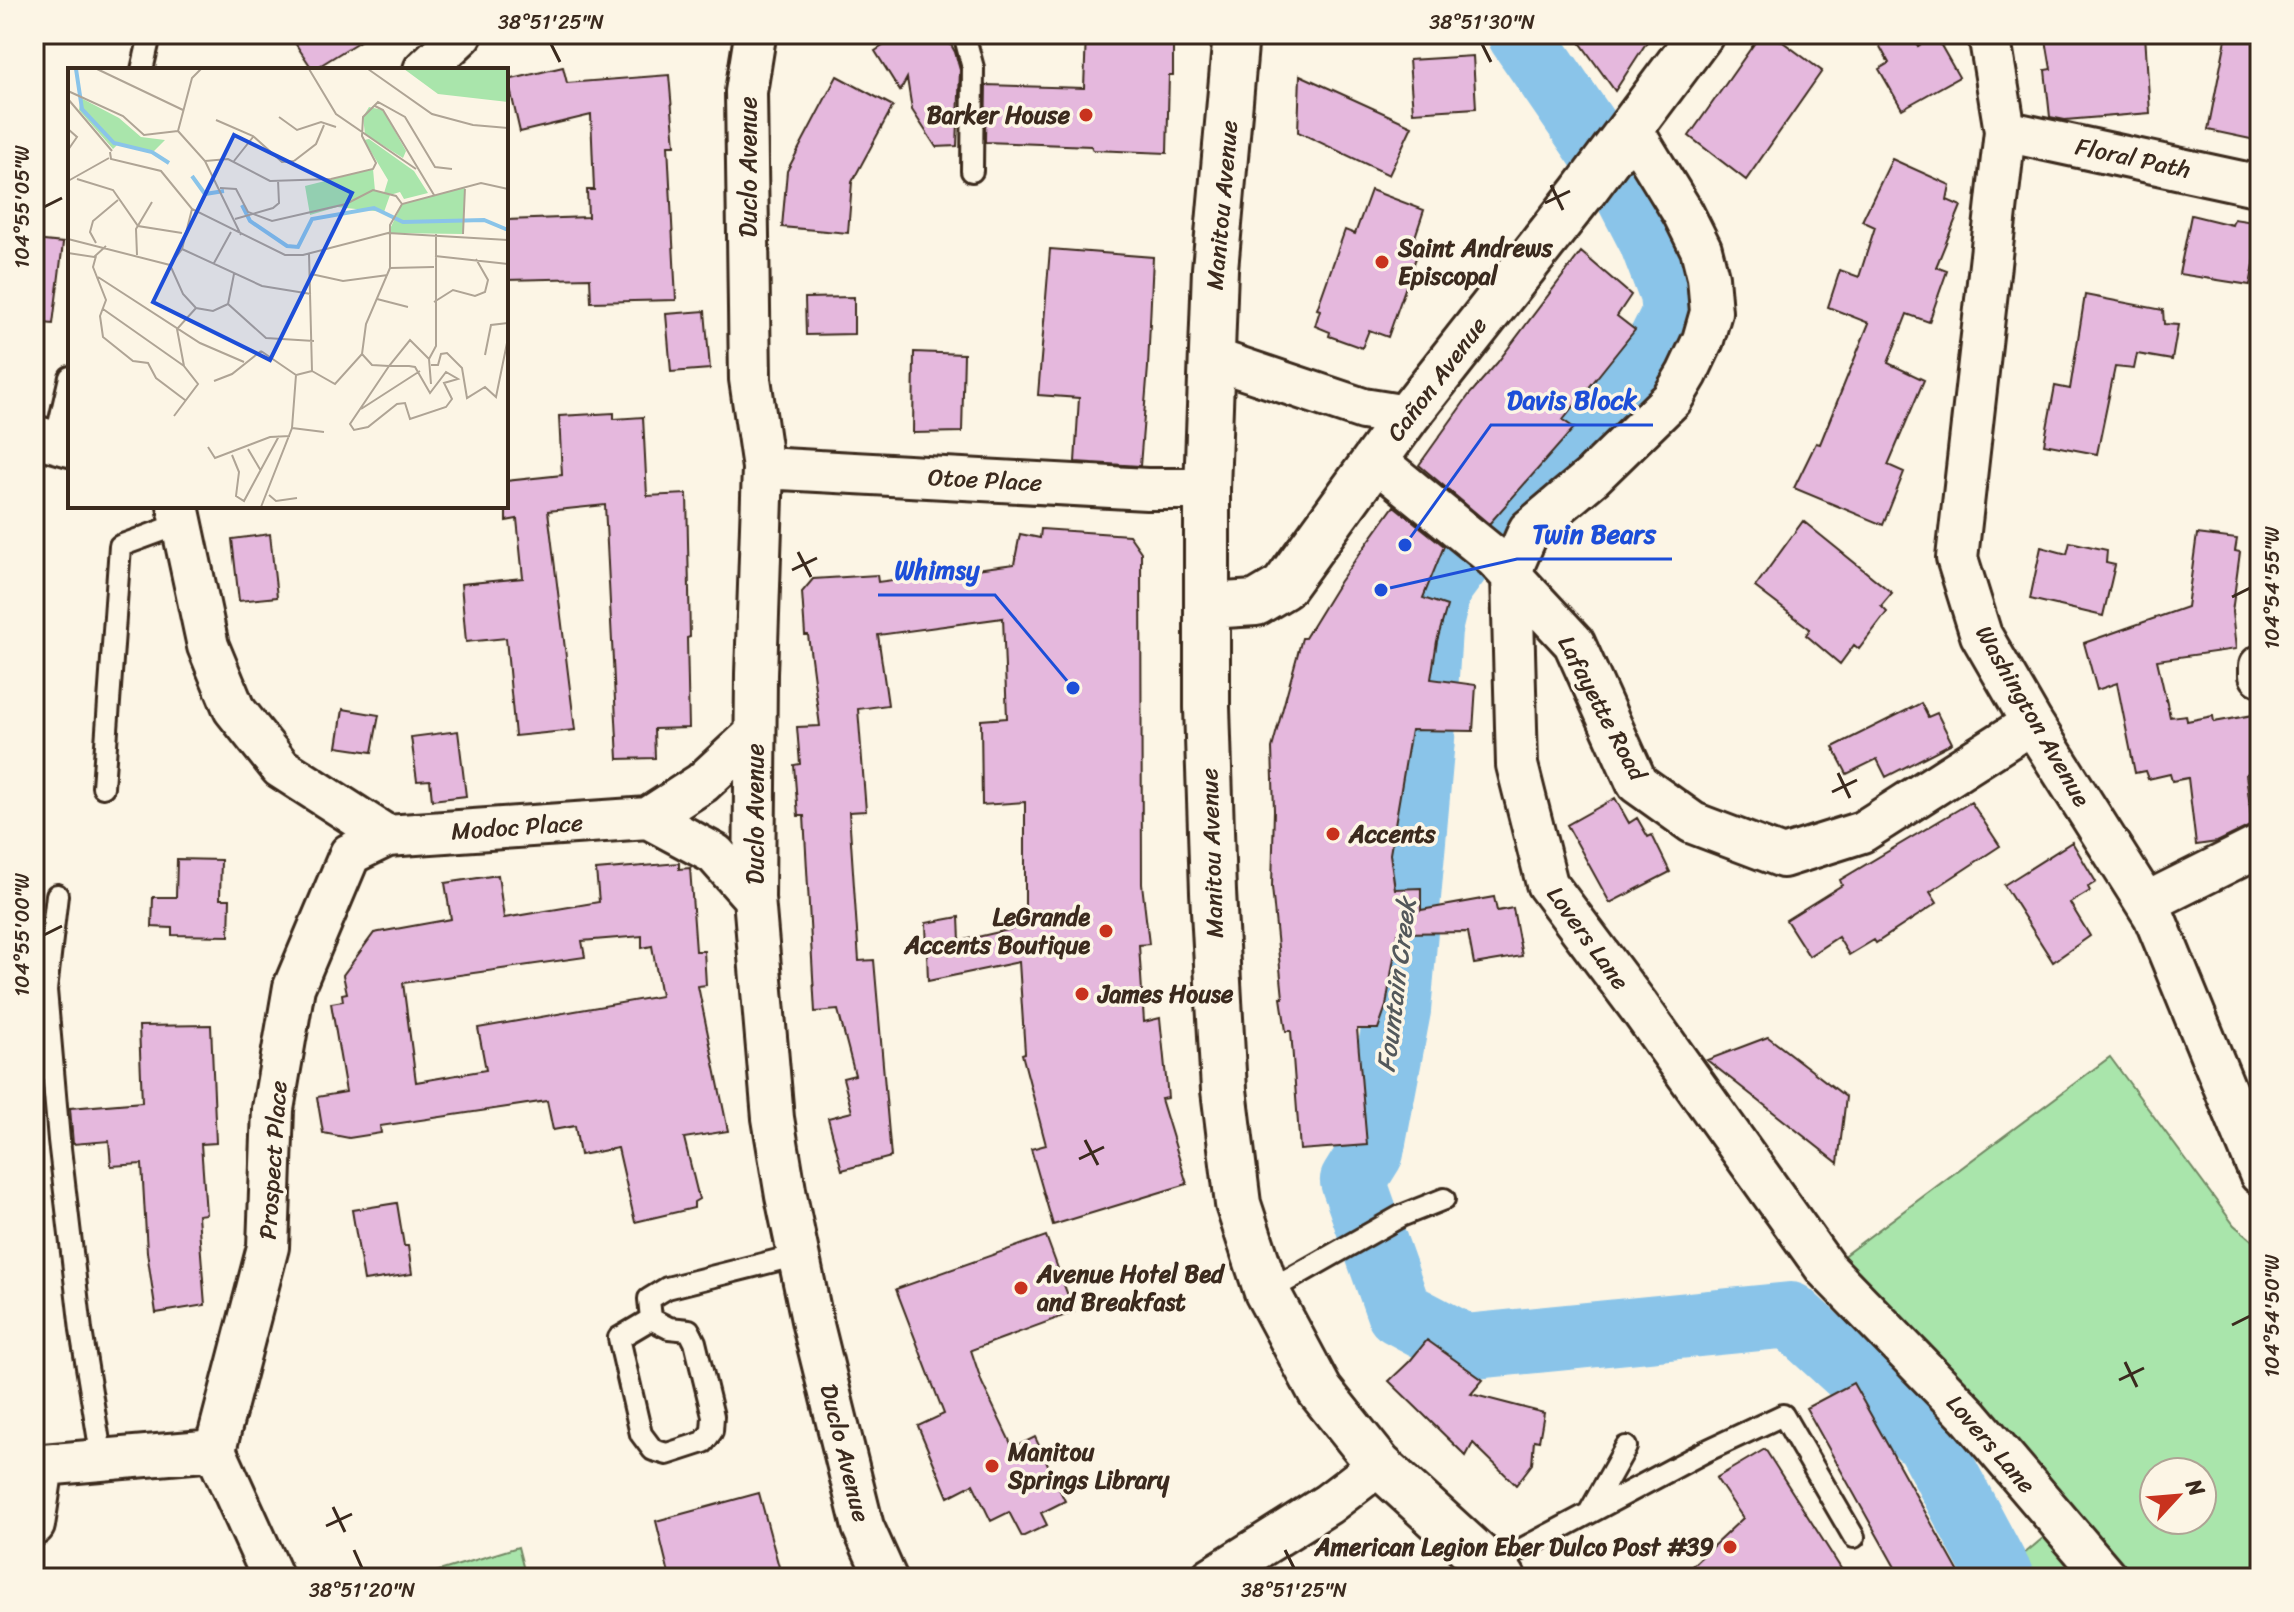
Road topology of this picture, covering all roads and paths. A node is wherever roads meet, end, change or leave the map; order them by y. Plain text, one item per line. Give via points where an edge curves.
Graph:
1 (462, 34) edge
2 (964, 34) edge
3 (1236, 34) edge
4 (1701, 34) edge
5 (1989, 34) edge
6 (753, 35) edge
7 (148, 44) dead end
8 (142, 68) edge
9 (426, 68) edge
10 (2005, 131) junction
11 (1626, 135) junction
12 (972, 171) dead end
13 (2260, 186) edge
14 (1211, 358) junction
15 (68, 385) edge
16 (1407, 416) junction
17 (53, 441) edge
18 (1376, 461) junction
19 (763, 468) junction
20 (1207, 489) junction
21 (178, 511) edge
22 (1512, 576) junction
23 (1208, 606) junction
24 (2260, 666) edge
25 (2260, 675) edge
26 (2032, 723) junction
27 (755, 734) junction
28 (103, 787) dead end
29 (648, 818) junction
30 (387, 836) junction
31 (2260, 846) edge
32 (57, 895) dead end
33 (754, 898) junction
34 (2146, 903) junction
35 (2260, 1174) edge
36 (1444, 1199) dead end
37 (798, 1255) junction
38 (1267, 1292) junction
39 (651, 1319) junction
40 (1626, 1447) dead end
41 (215, 1450) junction
42 (102, 1460) junction
43 (38, 1463) edge
44 (1379, 1465) junction
45 (1588, 1514) junction
46 (34, 1525) edge
47 (1854, 1537) dead end
48 (1497, 1572) edge
49 (273, 1578) edge
50 (886, 1578) edge
51 (1211, 1578) edge
52 (2107, 1578) edge

1 - 9 street
2 - 12 lane via 973,68
3 - 14 main road, Manitou Avenue
4 - 11 main road, Cañon Avenue
5 - 10 street, Washington Avenue
6 - 19 street, Duclo Avenue via 746,92 750,379
7 - 8 lane
10 - 13 street, Floral Path
10 - 26 street, Washington Avenue via 1957,558 1981,635
11 - 16 main road, Cañon Avenue
11 - 22 street, Lovers Lane via 1683,213 1701,249 1711,312 1703,340 1672,399 1529,530
14 - 16 street via 1363,409
14 - 20 main road, Manitou Avenue
15 - 17 lane
16 - 18 main road, Cañon Avenue
18 - 22 street, Lafayette Road
18 - 23 main road, Cañon Avenue via 1283,587 1256,603
19 - 20 street, Otoe Place
19 - 27 street, Duclo Avenue
20 - 23 main road, Manitou Avenue
21 - 28 lane via 120,546
21 - 30 street via 208,646 234,709 281,768
22 - 26 street, Lafayette Road via 1574,643 1637,783 1693,823 1783,857 1862,832
22 - 52 street, Lovers Lane via 1517,765 1547,884 1826,1269 1969,1416
23 - 38 main road, Manitou Avenue via 1212,876 1224,1090 1238,1204
24 - 25 street
26 - 34 street, Washington Avenue
27 - 29 street, Modoc Place via 702,783
27 - 33 street, Duclo Avenue
29 - 30 street, Modoc Place
29 - 33 street via 715,854
30 - 41 street, Prospect Place via 350,854 294,987 273,1109 268,1247
31 - 34 street
32 - 42 lane via 46,990 81,1330
33 - 37 street, Duclo Avenue via 773,1118
34 - 35 street, Washington Avenue
36 - 38 lane via 1401,1216
37 - 39 lane via 667,1288 649,1299
37 - 50 street, Duclo Avenue via 863,1527
38 - 44 main road, Manitou Avenue via 1320,1391
39 - 39 lane via 689,1330 713,1416 704,1442 667,1454 653,1450 641,1434 619,1338
40 - 45 lane
41 - 42 street
41 - 49 street
42 - 43 street
43 - 46 street
44 - 48 main road, Manitou Avenue
44 - 51 street
45 - 47 lane via 1783,1415
45 - 48 lane

